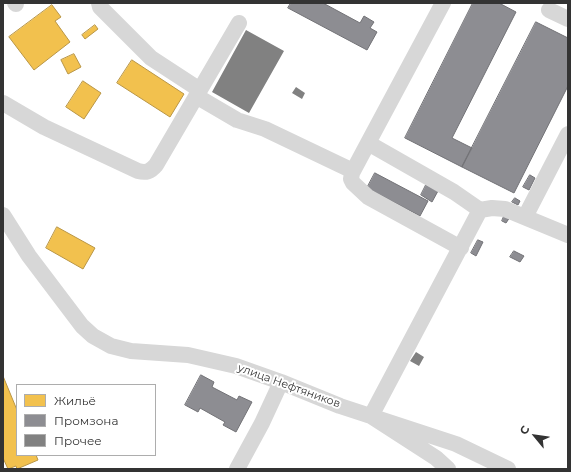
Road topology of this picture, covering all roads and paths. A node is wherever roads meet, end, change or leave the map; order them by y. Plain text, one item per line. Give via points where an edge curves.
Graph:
1 (99, 3) edge
2 (443, 3) edge
3 (549, 10) dead end
4 (568, 19) edge
5 (239, 23) dead end
6 (198, 93) junction
7 (3, 104) edge
8 (568, 134) edge
9 (368, 143) junction
10 (353, 172) junction
11 (480, 210) junction
12 (3, 215) edge
13 (525, 217) junction
14 (568, 235) edge
15 (461, 248) junction
16 (281, 382) junction
17 (371, 416) junction
18 (237, 469) edge
19 (448, 469) edge
20 (508, 469) edge

1 - 6 street via 100,7 151,58
2 - 9 street
3 - 4 street
5 - 6 street
6 - 7 street via 156,166 147,172 138,171 44,127
6 - 10 street via 237,120 265,129
8 - 13 street
9 - 10 street
9 - 11 street via 454,192
10 - 15 street via 351,179 368,197
11 - 13 street via 499,208
11 - 15 street
12 - 16 street, улица Нефтяников via 28,256 93,336 111,346 130,351 188,355 236,366
13 - 14 street
15 - 17 street
16 - 17 street, улица Нефтяников
16 - 18 street
17 - 19 street via 436,458
17 - 20 street, улица Нефтяников via 456,444

